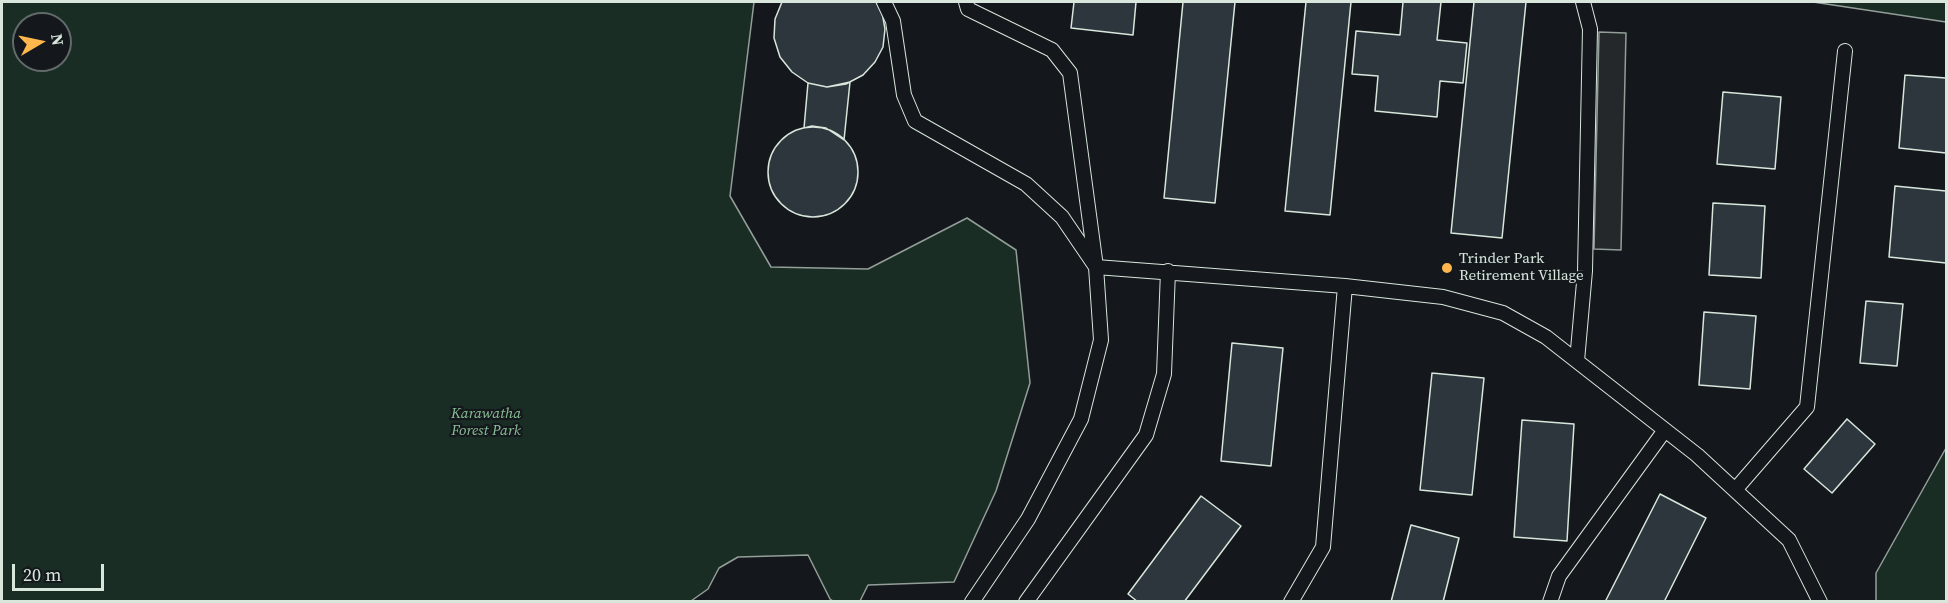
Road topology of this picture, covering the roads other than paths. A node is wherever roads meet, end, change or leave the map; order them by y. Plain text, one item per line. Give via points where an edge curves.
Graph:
1 (885, 2) edge
2 (966, 2) edge
3 (1583, 2) edge
4 (1845, 51) dead end
5 (1096, 267) junction
6 (1168, 272) junction
7 (1345, 286) junction
8 (1577, 361) junction
9 (1665, 430) junction
10 (1735, 490) junction
11 (972, 602) edge
12 (1026, 602) edge
13 (1291, 602) edge
14 (1550, 602) edge
15 (1820, 602) edge

1 - 5 lane via 893,21 903,94 915,121 1026,184 1062,217
2 - 5 lane via 968,9 1052,50 1070,73
3 - 8 lane via 1590,29 1585,271
4 - 10 lane via 1807,407
5 - 6 lane
5 - 11 lane via 1101,340 1081,419 1028,519
6 - 7 lane
6 - 12 lane via 1164,374 1146,435
7 - 8 lane via 1443,297 1503,314 1546,337
7 - 13 lane via 1323,547
8 - 9 lane
9 - 10 lane
9 - 14 lane via 1559,576
10 - 15 lane via 1790,540

